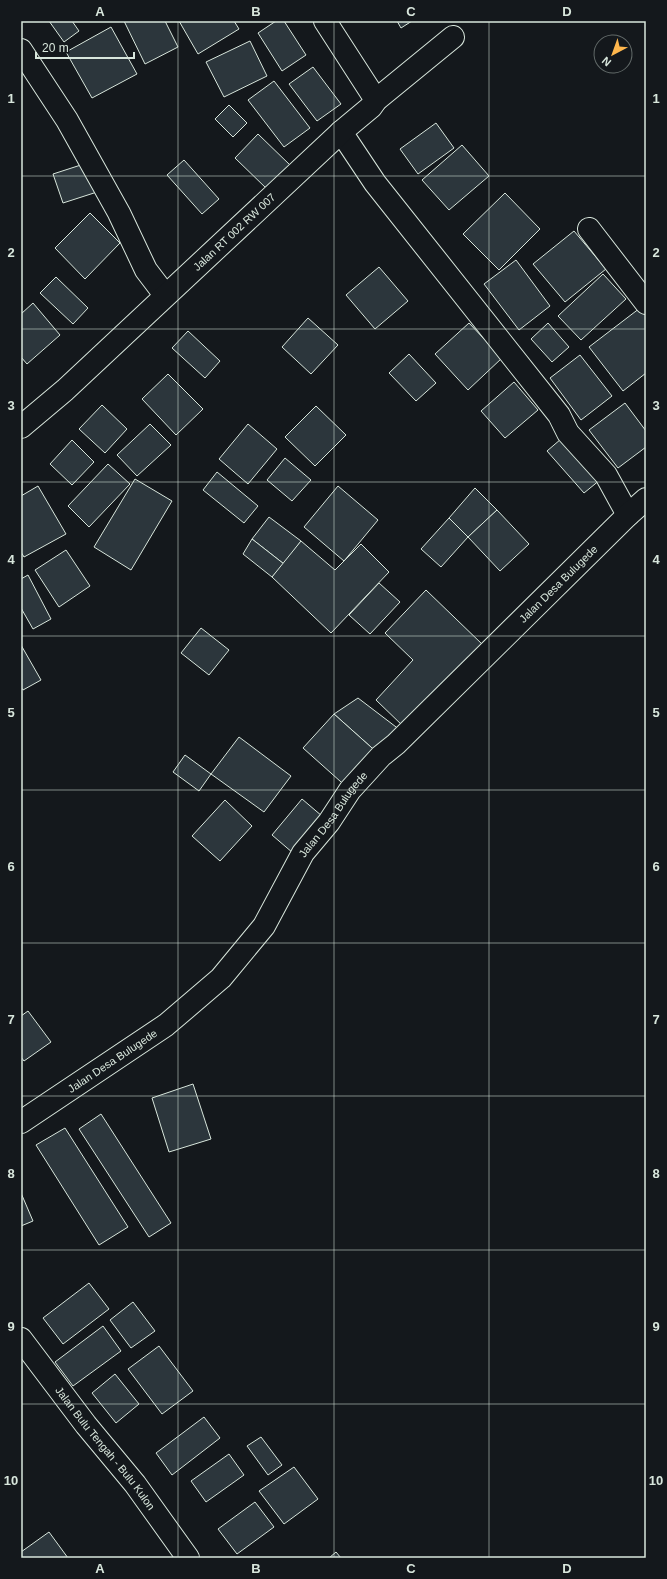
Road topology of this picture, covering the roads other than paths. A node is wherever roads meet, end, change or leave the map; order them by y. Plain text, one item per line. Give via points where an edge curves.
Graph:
1 (325, 21) edge
2 (453, 37) dead end
3 (21, 50) edge
4 (376, 100) junction
5 (346, 141) junction
6 (589, 229) dead end
7 (165, 295) junction
8 (646, 303) edge
9 (21, 427) edge
10 (646, 499) edge
11 (628, 515) junction
12 (21, 1122) edge
13 (21, 1339) edge
14 (188, 1558) edge

1 - 4 street
2 - 4 street, Jalan RT 002 RW 007
3 - 7 street via 67,120 119,213 146,270
4 - 5 street, Jalan RT 002 RW 007
5 - 7 street, Jalan RT 002 RW 007
5 - 11 street via 375,183 559,415 568,433 606,475
6 - 8 street
7 - 9 street, Jalan RT 002 RW 007 via 65,390
10 - 11 street, Jalan Desa Bulugede
11 - 12 street, Jalan Desa Bulugede via 381,756 350,790 304,853 264,926 221,978 166,1025
13 - 14 street, Jalan Bulu Tengah - Bulu Kulon via 86,1425 135,1484

